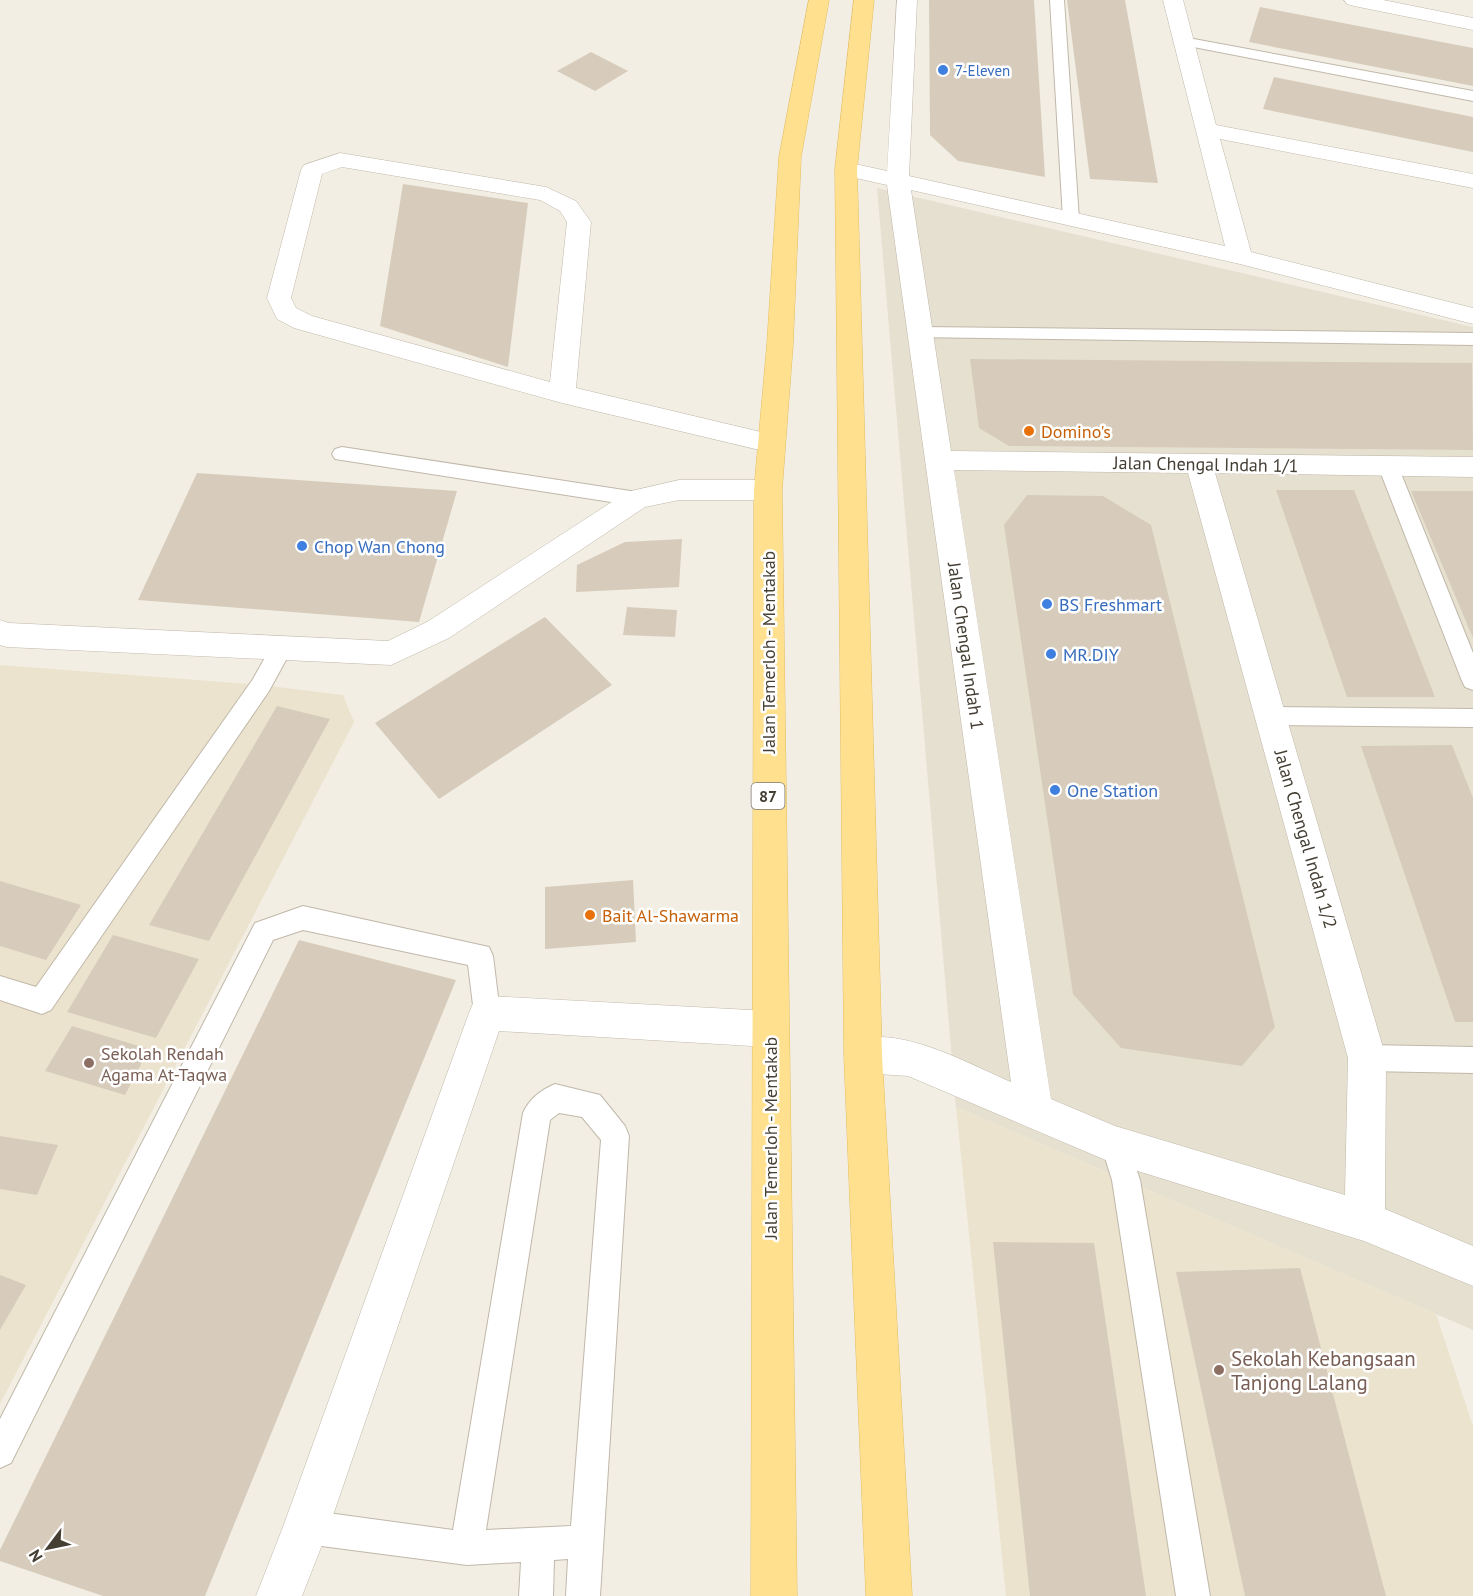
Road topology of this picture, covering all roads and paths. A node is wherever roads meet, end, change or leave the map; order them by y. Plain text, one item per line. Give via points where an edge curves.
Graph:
1 (819, 0) edge
2 (864, 0) edge
3 (907, 0) edge
4 (1057, 0) edge
5 (1173, 0) edge
6 (1354, 0) edge
7 (1473, 24) edge
8 (1183, 41) junction
9 (1473, 96) edge
10 (1207, 130) junction
11 (846, 169) junction
12 (1473, 181) edge
13 (898, 182) junction
14 (1071, 219) junction
15 (1240, 257) junction
16 (1473, 315) edge
17 (920, 333) junction
18 (1473, 339) edge
19 (562, 394) junction
20 (772, 444) junction
21 (342, 454) dead end
22 (939, 460) junction
23 (1199, 464) junction
24 (1388, 466) junction
25 (1473, 467) edge
26 (768, 490) junction
27 (637, 499) junction
28 (0, 632) edge
29 (281, 649) junction
30 (1473, 681) edge
31 (1271, 716) junction
32 (1473, 718) edge
33 (0, 988) edge
34 (487, 1013) junction
35 (769, 1029) junction
36 (863, 1055) junction
37 (1368, 1058) junction
38 (1473, 1060) edge
39 (1034, 1110) junction
40 (1116, 1145) junction
41 (1365, 1221) junction
42 (1473, 1266) edge
43 (0, 1452) edge
44 (306, 1527) junction
45 (586, 1542) junction
46 (538, 1545) junction
47 (467, 1548) junction
48 (279, 1596) edge
49 (536, 1596) edge
50 (584, 1596) edge
51 (774, 1596) edge
52 (889, 1596) edge
53 (1193, 1596) edge

1 - 20 main road, Jalan Temerloh - Mentakab / 87 via 790,157
2 - 11 main road
3 - 13 street, Jalan Chengal Indah 1
4 - 14 lane
5 - 8 street
6 - 7 street
8 - 9 lane
8 - 10 street
10 - 12 street
10 - 15 street
11 - 13 street
11 - 36 main road
13 - 14 street
13 - 17 street, Jalan Chengal Indah 1
14 - 15 street
15 - 16 street
17 - 18 lane
17 - 22 street, Jalan Chengal Indah 1
19 - 19 street via 579,222 568,206 546,194 340,160 312,170 279,298 286,313 303,322
19 - 20 street
20 - 26 main road, Jalan Temerloh - Mentakab / 87
21 - 27 lane
22 - 23 street, Jalan Chengal Indah 1/1
22 - 39 street, Jalan Chengal Indah 1
23 - 24 street, Jalan Chengal Indah 1/1
23 - 31 street, Jalan Chengal Indah 1/2
24 - 25 street, Jalan Chengal Indah 1/1
24 - 30 lane
26 - 27 street via 679,490
26 - 35 main road, Jalan Temerloh - Mentakab / 87
27 - 29 street via 438,630 391,653
28 - 29 street
29 - 33 lane via 261,685 42,1001
31 - 32 lane
31 - 37 street, Jalan Chengal Indah 1/2
34 - 35 street
34 - 43 lane via 480,956 303,918 264,931
34 - 44 street
35 - 51 main road, Jalan Temerloh - Mentakab / 87
36 - 39 street via 909,1058
36 - 52 main road
37 - 38 lane
37 - 41 street, Jalan Chengal Indah 1/2
39 - 40 street
40 - 41 street
40 - 53 lane via 1126,1180
41 - 42 street
44 - 47 lane
44 - 48 street
45 - 46 lane
45 - 47 lane via 615,1136 590,1105 555,1098 537,1113
45 - 50 lane
46 - 47 lane
46 - 49 lane

